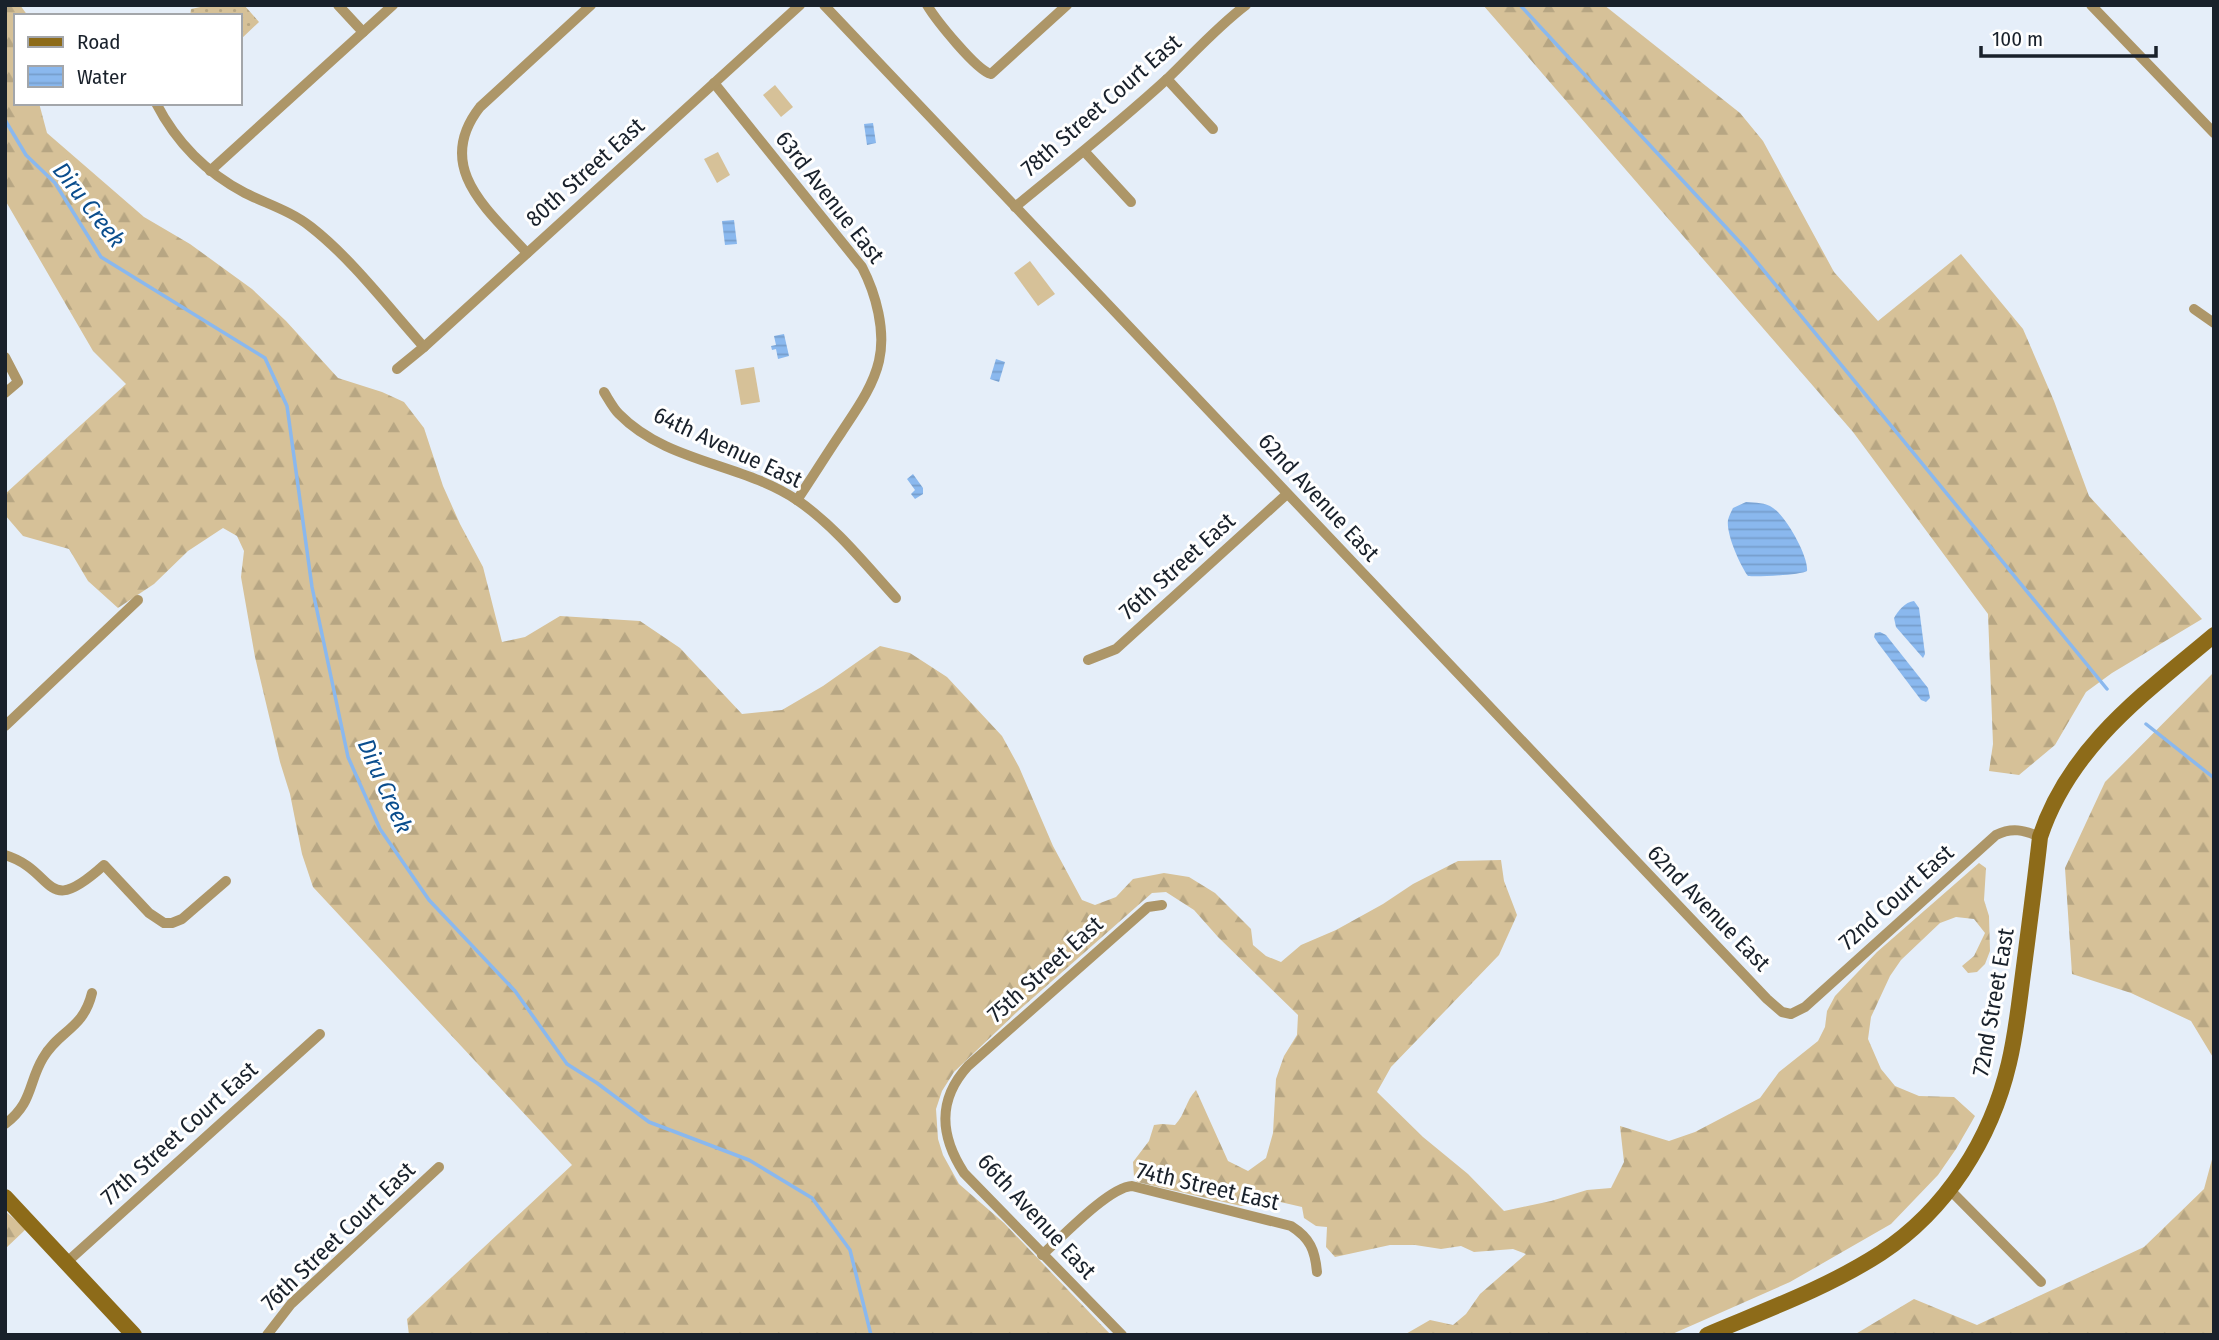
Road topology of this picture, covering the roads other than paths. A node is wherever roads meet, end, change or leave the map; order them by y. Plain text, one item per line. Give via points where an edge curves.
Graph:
1 (338, 5) edge
2 (393, 5) edge
3 (590, 5) edge
4 (800, 5) edge
5 (824, 5) edge
6 (927, 5) edge
7 (1067, 5) edge
8 (1246, 5) edge
9 (2091, 5) edge
10 (363, 32) junction
11 (1167, 79) junction
12 (714, 83) junction
13 (157, 105) edge
14 (1213, 128) dead end
15 (2214, 133) edge
16 (1084, 151) junction
17 (210, 171) junction
18 (1131, 202) dead end
19 (1014, 207) junction
20 (527, 253) junction
21 (2194, 309) dead end
22 (2214, 323) edge
23 (424, 347) junction
24 (5, 357) edge
25 (397, 369) dead end
26 (5, 393) edge
27 (604, 393) dead end
28 (1287, 494) junction
29 (797, 500) junction
30 (896, 598) dead end
31 (138, 600) dead end
32 (2214, 635) edge
33 (1088, 660) dead end
34 (5, 726) edge
35 (2040, 836) junction
36 (5, 855) edge
37 (226, 881) dead end
38 (1162, 905) dead end
39 (92, 993) dead end
40 (1786, 1014) joint
41 (320, 1034) dead end
42 (961, 1074) joint
43 (5, 1124) edge
44 (439, 1167) dead end
45 (1950, 1190) junction
46 (5, 1196) edge
47 (1042, 1255) junction
48 (67, 1262) junction
49 (1317, 1272) dead end
50 (2041, 1282) dead end
51 (134, 1335) edge
52 (267, 1335) edge
53 (1122, 1335) edge
54 (1707, 1335) edge

1 - 10 street
2 - 10 street
3 - 20 street via 480,107 462,143 468,183
4 - 12 street, 80th Street East
5 - 19 street, 62nd Avenue East
6 - 7 street via 969,56 991,74
8 - 11 street, 78th Street Court East
9 - 15 street
10 - 17 street
11 - 14 street
11 - 16 street, 78th Street Court East
12 - 20 street, 80th Street East
12 - 29 street, 63rd Avenue East via 862,267 875,299 881,334 876,371
13 - 17 street via 178,139
16 - 18 street
16 - 19 street, 78th Street Court East
17 - 23 street via 291,214 329,242
19 - 28 street, 62nd Avenue East
20 - 23 street, 80th Street East
21 - 22 street
23 - 25 street, 80th Street East
24 - 26 street via 18,382
27 - 29 street, 64th Avenue East via 619,413 655,441 759,480
28 - 33 street, 76th Street East via 1116,649
28 - 40 street, 62nd Avenue East
29 - 30 street, 64th Avenue East via 841,538
31 - 34 street
32 - 35 main road, 72nd Street East via 2089,747 2062,786
35 - 40 street, 72nd Court East via 2012,829 1996,835 1805,1007
35 - 45 main road, 72nd Street East via 2009,1065 1987,1128
36 - 37 street via 61,891 84,883 104,865 164,923 182,919
38 - 42 street, 75th Street East via 1148,907
39 - 43 street via 84,1015 43,1058 27,1099
41 - 48 street, 77th Street Court East
42 - 47 street, 66th Avenue East via 945,1113 953,1153 971,1181
44 - 52 street, 76th Street Court East via 291,1304
45 - 50 street
45 - 54 main road, 72nd Street East via 1899,1240 1845,1275
46 - 48 main road
47 - 49 street, 74th Street East via 1106,1198 1132,1186 1291,1226 1314,1248
47 - 53 street, 66th Avenue East
48 - 51 main road

